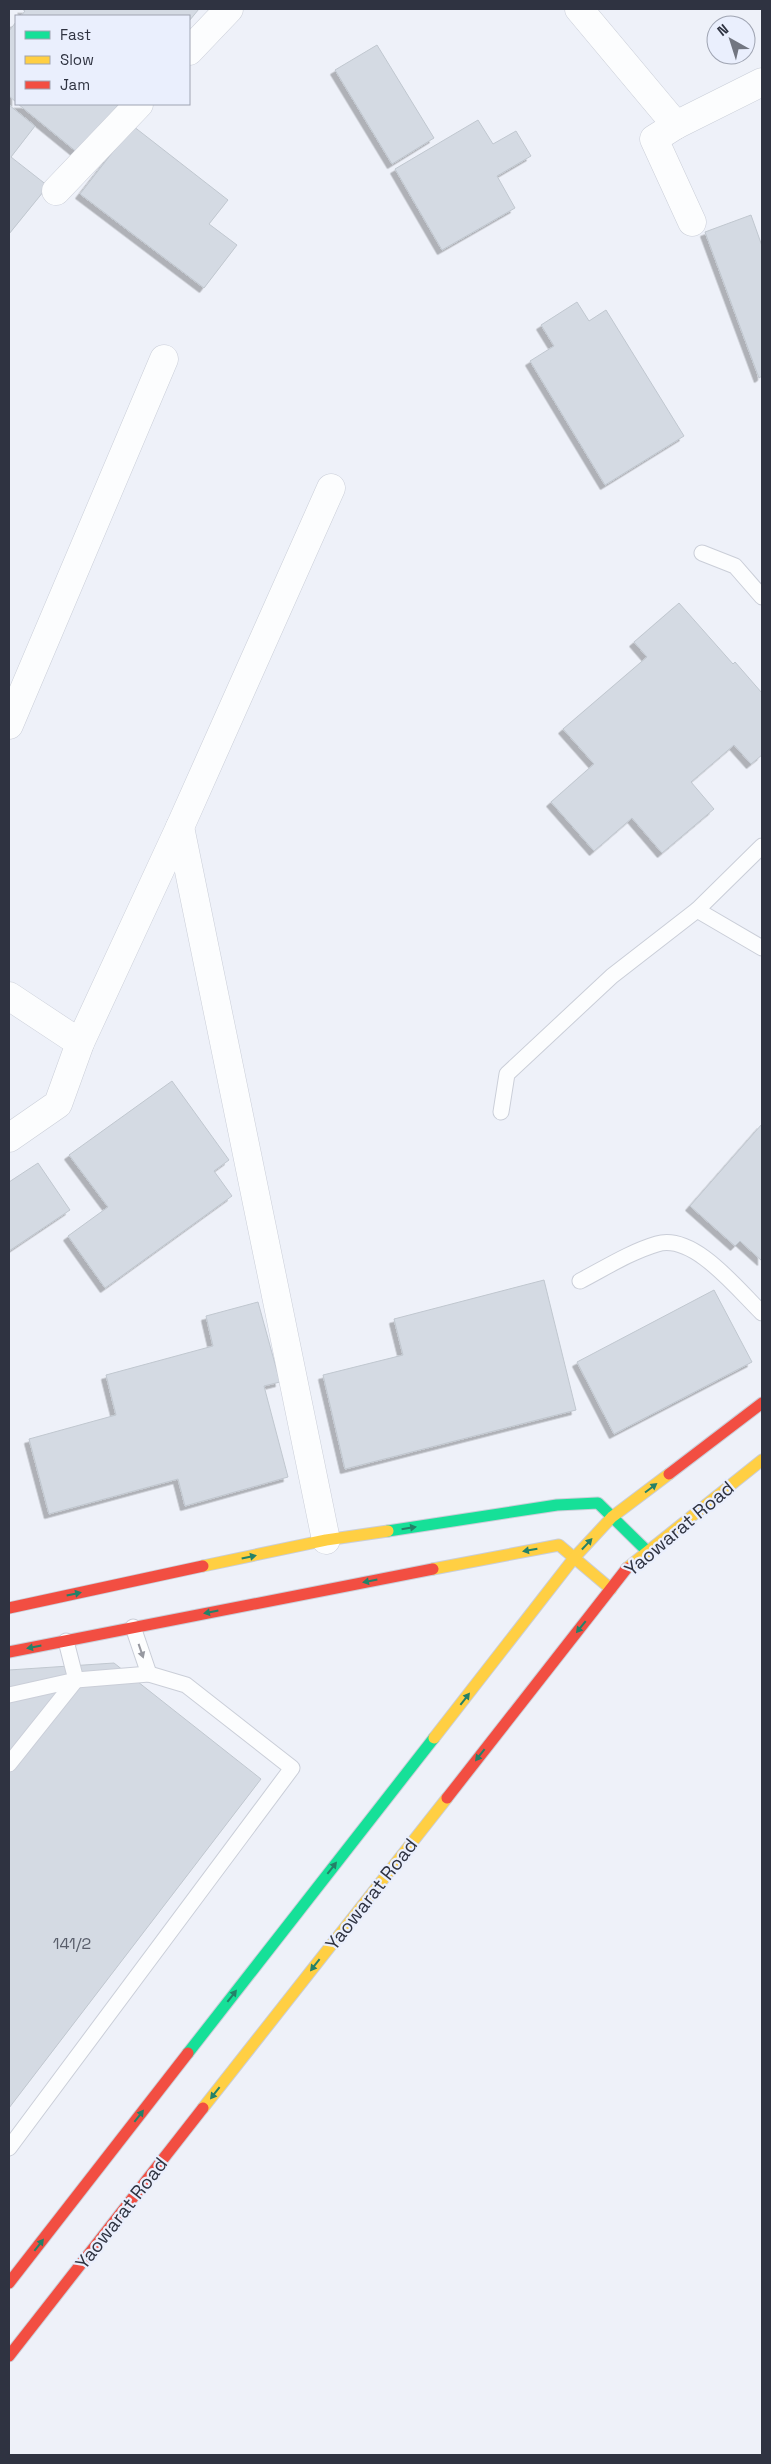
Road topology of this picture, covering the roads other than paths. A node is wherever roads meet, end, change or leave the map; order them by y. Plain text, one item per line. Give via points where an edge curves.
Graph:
1 (229, 9) edge
2 (579, 9) edge
3 (190, 50) edge
4 (762, 82) edge
5 (138, 105) edge
6 (676, 125) junction
7 (56, 191) dead end
8 (692, 222) dead end
9 (164, 359) dead end
10 (330, 488) dead end
11 (702, 553) dead end
12 (762, 597) edge
13 (9, 725) edge
14 (180, 827) junction
15 (762, 846) edge
16 (697, 910) junction
17 (762, 948) edge
18 (9, 996) edge
19 (80, 1043) junction
20 (501, 1112) dead end
21 (9, 1138) edge
22 (580, 1281) dead end
23 (762, 1313) edge
24 (762, 1402) edge
25 (762, 1460) edge
26 (612, 1517) junction
27 (326, 1540) junction
28 (647, 1551) junction
29 (574, 1558) junction
30 (611, 1589) junction
31 (9, 1608) edge
32 (134, 1627) junction
33 (66, 1641) junction
34 (9, 1652) edge
35 (149, 1674) junction
36 (76, 1680) junction
37 (9, 1695) edge
38 (9, 1764) edge
39 (9, 2148) edge
40 (9, 2283) edge
41 (9, 2356) edge

1 - 3 street
2 - 6 street
4 - 6 street
5 - 7 street
6 - 8 street via 654,140
9 - 13 street
10 - 14 street
11 - 12 lane via 735,566
14 - 19 street
14 - 27 street
15 - 16 lane
16 - 17 lane
16 - 20 lane via 612,976 507,1074
18 - 19 street
19 - 21 street via 58,1104
22 - 23 lane via 659,1243 679,1245 694,1250 709,1262
26 -> 24 main road
25 - 28 main road, Yaowarat Road
27 -> 26 main road via 558,1505 598,1504
26 - 28 main road
29 -> 26 main road
31 -> 27 main road
28 - 30 main road, Yaowarat Road via 629,1566
29 - 30 main road
29 -> 32 main road via 559,1546
40 -> 29 main road
30 -> 41 main road, Yaowarat Road
32 - 33 main road
32 -> 35 lane
33 -> 34 main road
33 - 36 lane
35 - 36 lane
35 - 39 lane via 186,1686 292,1768
36 - 37 lane
36 - 38 lane

